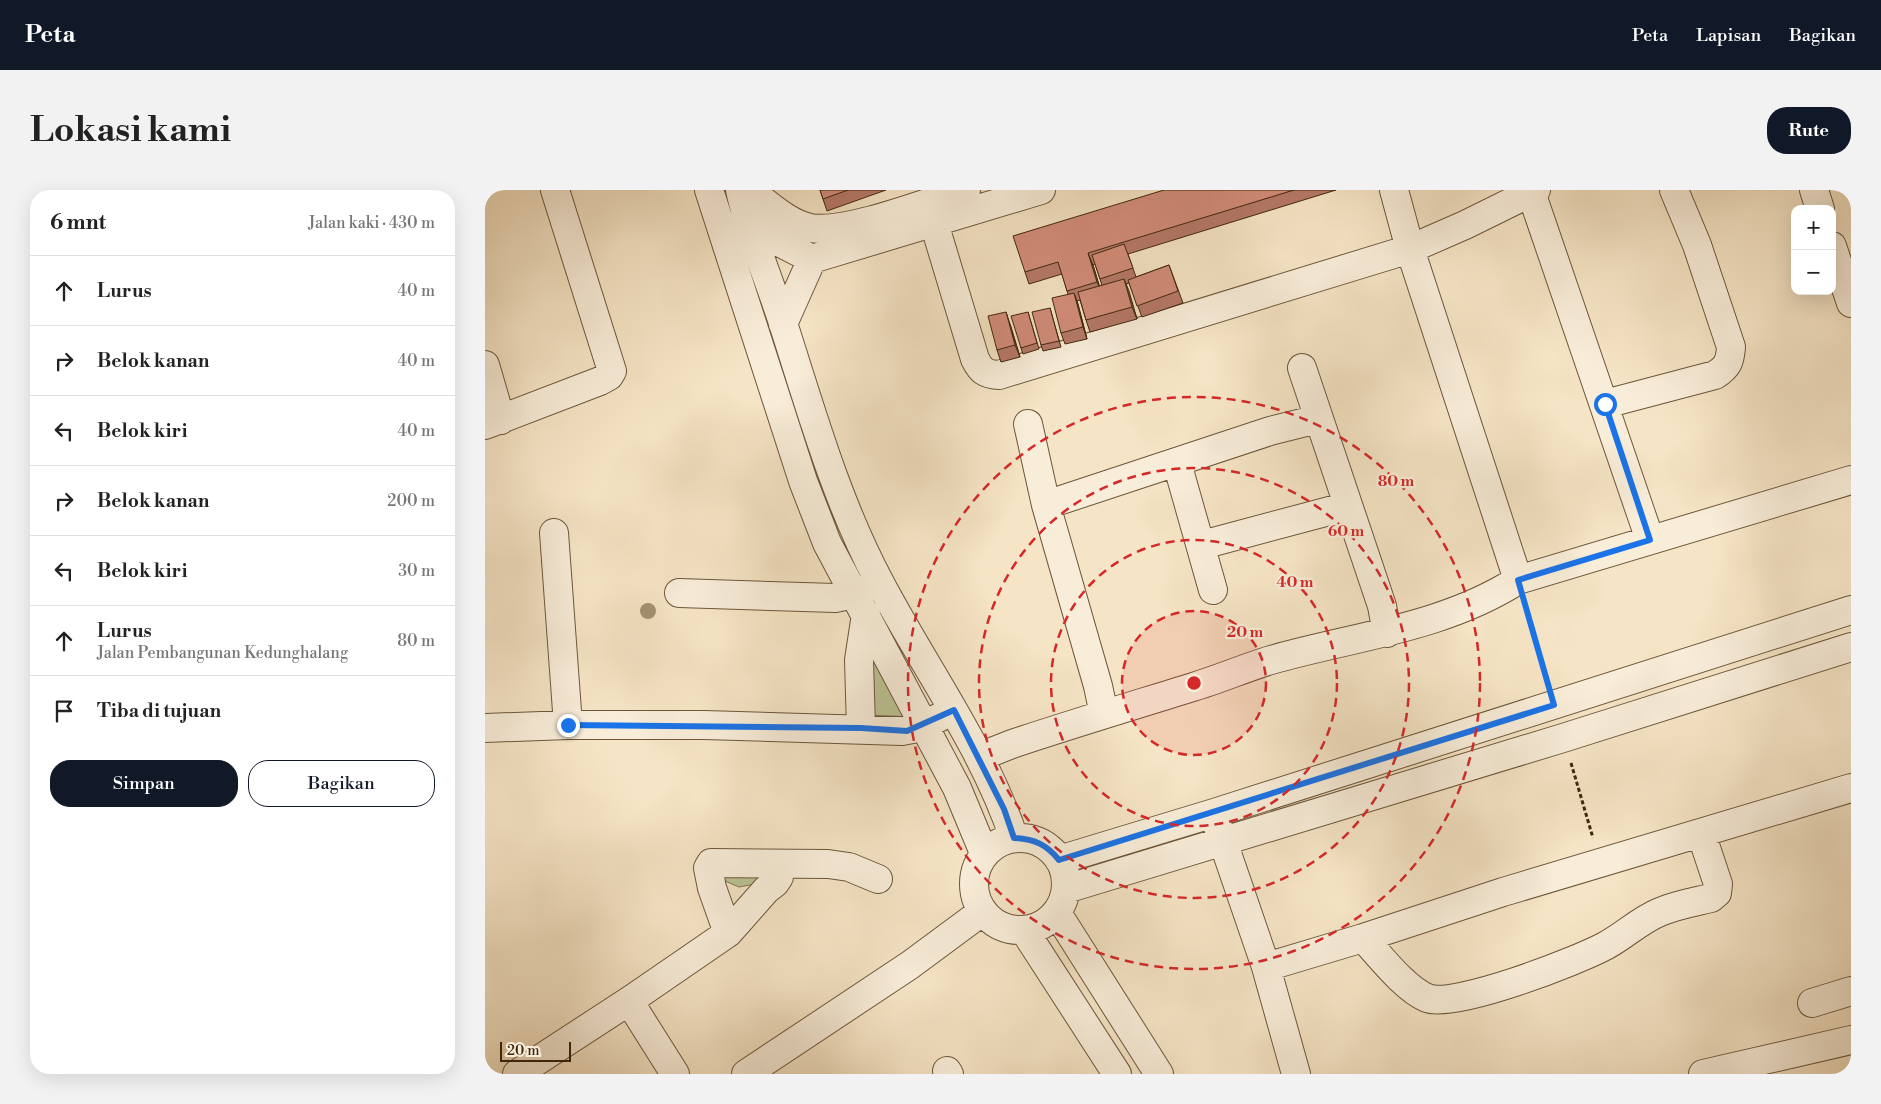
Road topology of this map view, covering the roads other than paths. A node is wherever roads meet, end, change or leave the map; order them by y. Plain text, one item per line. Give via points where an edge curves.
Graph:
1 (555, 190) edge
2 (709, 190) edge
3 (966, 190) edge
4 (1041, 190) edge
5 (1394, 190) edge
6 (1674, 190) edge
7 (1814, 190) edge
8 (1533, 191) edge
9 (745, 198) edge
10 (1819, 205) edge
11 (719, 220) junction
12 (934, 223) junction
13 (1410, 249) junction
14 (1833, 250) edge
15 (812, 259) junction
16 (1851, 304) edge
17 (783, 324) junction
18 (485, 366) edge
19 (795, 367) junction
20 (1301, 368) dead end
21 (770, 375) junction
22 (1605, 404) junction
23 (1318, 419) junction
24 (493, 423) edge
25 (1028, 424) dead end
26 (1177, 463) junction
27 (1851, 480) edge
28 (1046, 506) junction
29 (1348, 506) junction
30 (554, 533) dead end
31 (1650, 540) junction
32 (1202, 545) junction
33 (1518, 580) junction
34 (879, 582) junction
35 (1213, 590) dead end
36 (679, 593) dead end
37 (859, 604) junction
38 (1851, 610) edge
39 (1387, 633) junction
40 (1851, 647) edge
41 (1554, 705) junction
42 (954, 710) junction
43 (1104, 714) junction
44 (568, 725) junction
45 (924, 725) junction
46 (485, 728) edge
47 (861, 728) junction
48 (1563, 738) junction
49 (979, 757) junction
50 (1851, 788) edge
51 (1214, 813) junction
52 (1701, 833) junction
53 (1014, 838) junction
54 (1222, 840) junction
55 (984, 853) junction
56 (1059, 860) junction
57 (779, 865) junction
58 (878, 879) dead end
59 (1061, 901) junction
60 (983, 911) junction
61 (1024, 930) junction
62 (728, 933) junction
63 (1363, 938) junction
64 (1266, 967) junction
65 (1851, 991) edge
66 (629, 1002) junction
67 (1812, 1003) dead end
68 (1851, 1040) edge
69 (517, 1074) edge
70 (675, 1074) edge
71 (746, 1074) edge
72 (1117, 1074) edge
73 (1159, 1074) edge
74 (1296, 1074) edge
75 (1703, 1074) edge

1 - 24 street via 612,371 600,381
2 - 11 street
3 - 9 street via 859,223 829,228 810,228
4 - 12 street
5 - 13 street
6 - 22 street via 1697,245 1731,347 1731,359 1726,368 1715,375
7 - 10 street
8 - 13 street via 1465,226
8 - 22 street
9 - 11 street
9 - 15 street via 775,240
9 - 17 street
11 - 21 street
12 - 13 street via 975,359 987,374 999,375
12 - 15 street
13 - 33 street
14 - 16 street
15 - 17 street
17 - 19 street
18 - 24 street
19 - 21 street
19 - 34 street via 847,514
20 - 23 street
21 - 37 street via 815,514
22 - 31 street
23 - 26 street via 1270,430
23 - 29 street
25 - 28 street
26 - 28 street
26 - 32 street
27 - 31 street
28 - 43 street
29 - 32 street
29 - 39 street via 1382,606
30 - 44 street
31 - 33 street
32 - 35 street
33 - 39 street via 1472,606
34 - 37 street
34 - 42 street
36 - 37 street via 835,598
37 - 45 street
37 - 47 street
38 - 41 street
39 - 43 street via 1326,645 1270,661
40 - 48 street
41 - 48 street
41 - 51 street
42 - 45 street
42 - 49 street
43 - 49 street
44 - 46 street
44 - 47 street
45 - 47 street via 901,732
45 - 55 street via 957,788
48 - 54 street
49 - 53 street
50 - 52 street
51 - 54 street
51 - 56 street
52 - 63 street
52 - 63 street via 1718,884 1717,893 1711,898 1659,912 1605,946 1510,984 1462,995 1428,998 1407,984
53 - 55 street
53 - 56 street via 1039,842
54 - 59 street
54 - 64 street
55 - 60 street via 975,874 974,886
56 - 59 street via 1065,874
57 - 58 street via 829,864 849,867
57 - 62 street via 779,877 775,883
57 - 62 street via 714,862 709,865 712,888
59 - 61 street via 1048,922
59 - 73 street
60 - 61 street via 999,926
60 - 71 street via 910,966
61 - 72 street
62 - 66 street
63 - 64 street
64 - 74 street
65 - 67 street
66 - 69 street
66 - 70 street
68 - 75 street

